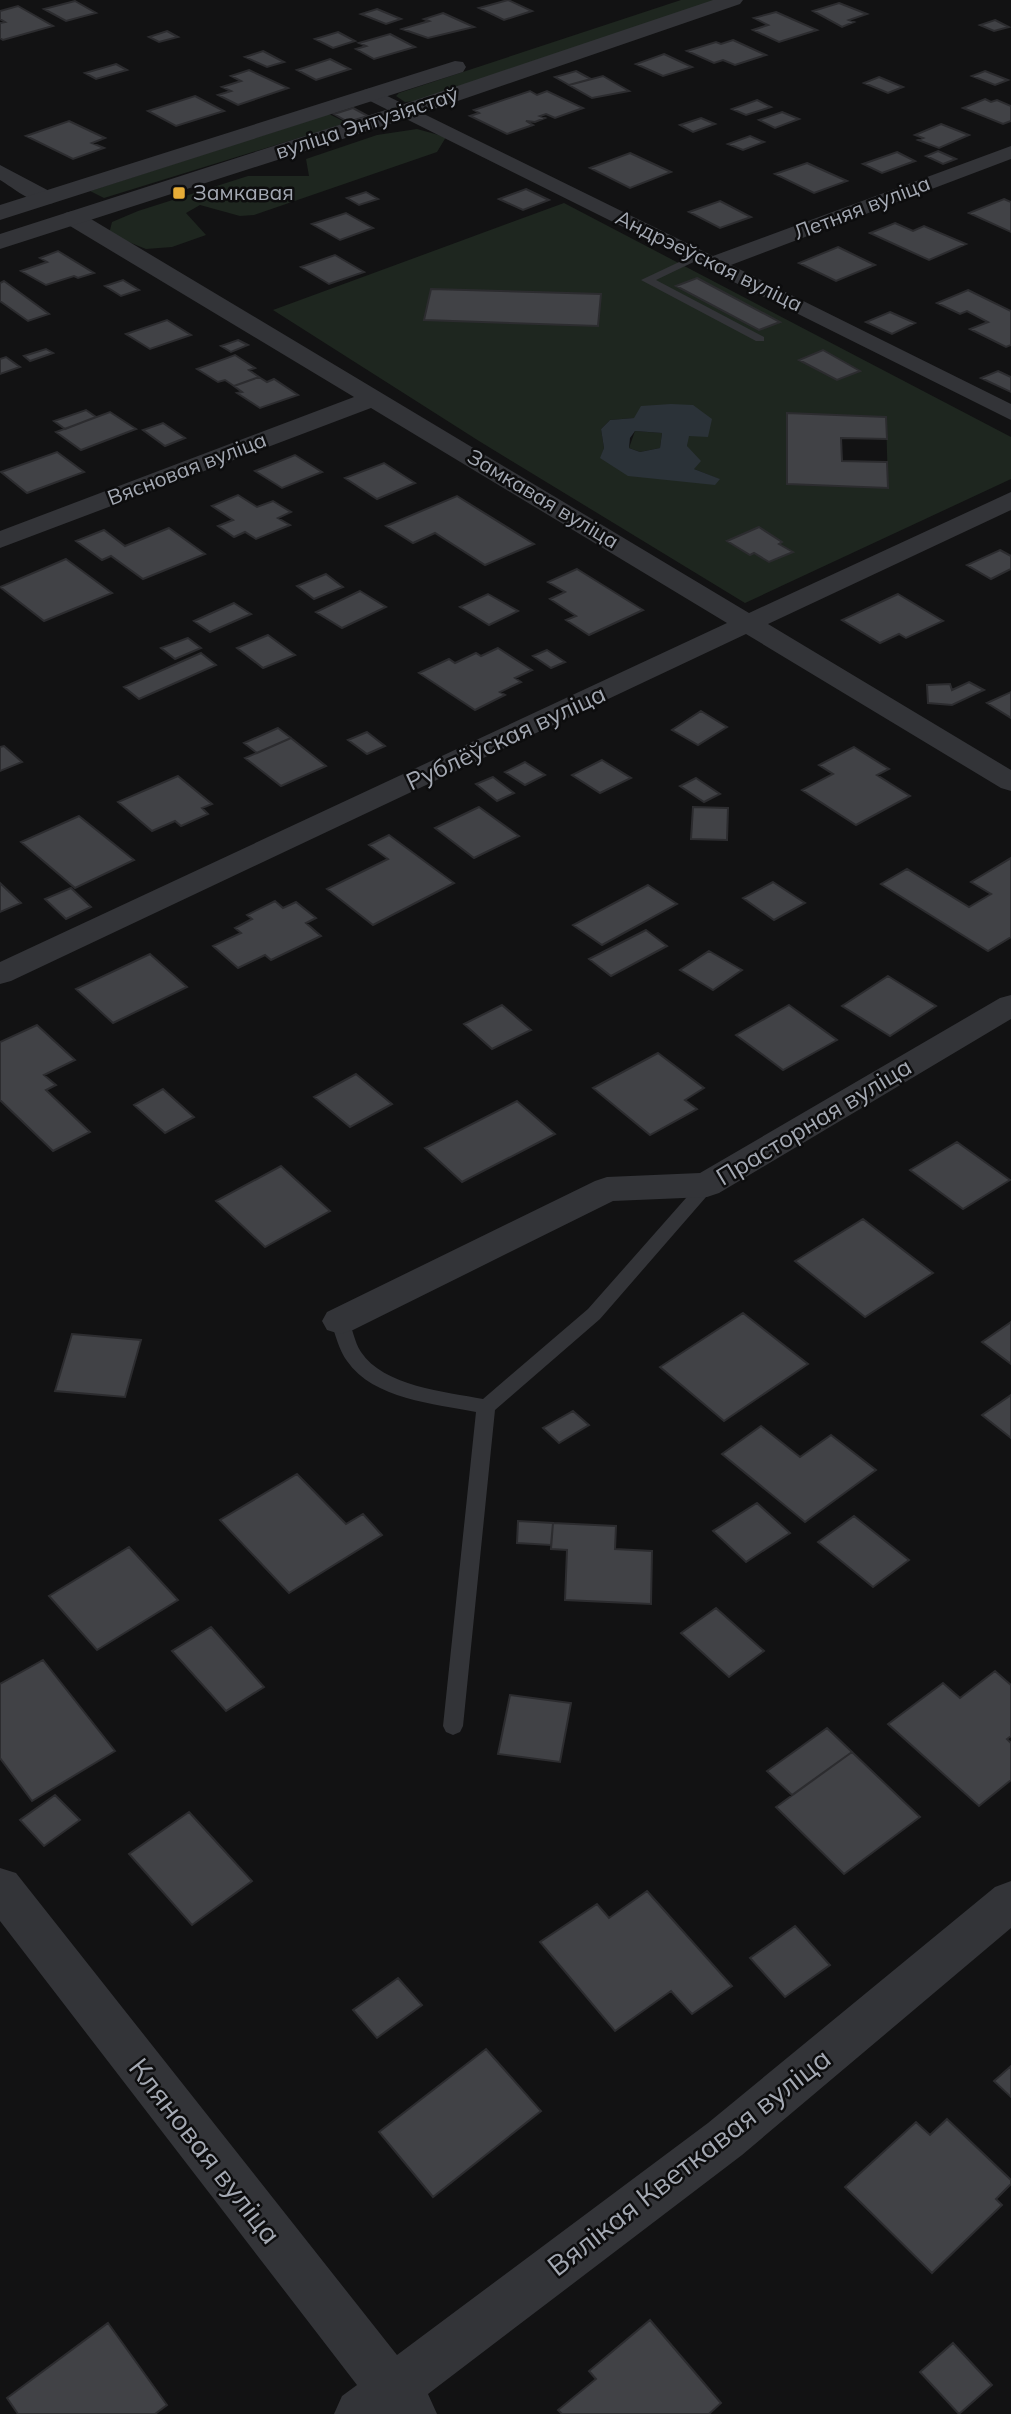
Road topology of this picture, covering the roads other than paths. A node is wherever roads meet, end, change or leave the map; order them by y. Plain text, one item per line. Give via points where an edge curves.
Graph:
1 (733, 0) edge
2 (477, 60) dead end
3 (371, 94) junction
4 (406, 111) junction
5 (1011, 152) edge
6 (0, 171) edge
7 (35, 202) junction
8 (0, 213) edge
9 (65, 221) junction
10 (0, 242) edge
11 (705, 260) junction
12 (760, 339) dead end
13 (375, 398) junction
14 (1011, 414) edge
15 (1011, 500) edge
16 (0, 540) edge
17 (748, 624) junction
18 (1011, 782) edge
19 (0, 975) edge
20 (1011, 1005) edge
21 (707, 1185) junction
22 (340, 1321) joint
23 (486, 1407) junction
24 (453, 1726) dead end
25 (0, 1887) edge
26 (1011, 1901) edge
27 (387, 2406) edge

1 - 4 street, вуліца Энтузіястаў
2 - 3 street, вуліца Энтузіястаў
3 - 4 street, Андрэеўская вуліца
3 - 7 street, вуліца Энтузіястаў
4 - 9 street, вуліца Энтузіястаў
4 - 11 street, Андрэеўская вуліца
5 - 11 street, Летняя вуліца
6 - 7 street, Замкавая вуліца
7 - 8 street, вуліца Энтузіястаў
7 - 9 street, Замкавая вуліца
9 - 10 street, вуліца Энтузіястаў
9 - 13 street, Замкавая вуліца
11 - 12 lane via 647,280
11 - 14 street, Андрэеўская вуліца
13 - 16 street, Вясновая вуліца
13 - 17 street, Замкавая вуліца
15 - 17 street, Рублёўская вуліца
17 - 18 street, Замкавая вуліца
17 - 19 street, Рублёўская вуліца
20 - 21 street, Прасторная вуліца
21 - 22 street, Прасторная вуліца via 607,1189
21 - 23 lane via 594,1314
22 - 23 lane via 355,1358 371,1373 405,1389
23 - 24 lane
25 - 27 street, Кляновая вуліца
26 - 27 street, Вялікая Кветкавая вуліца via 725,2139

